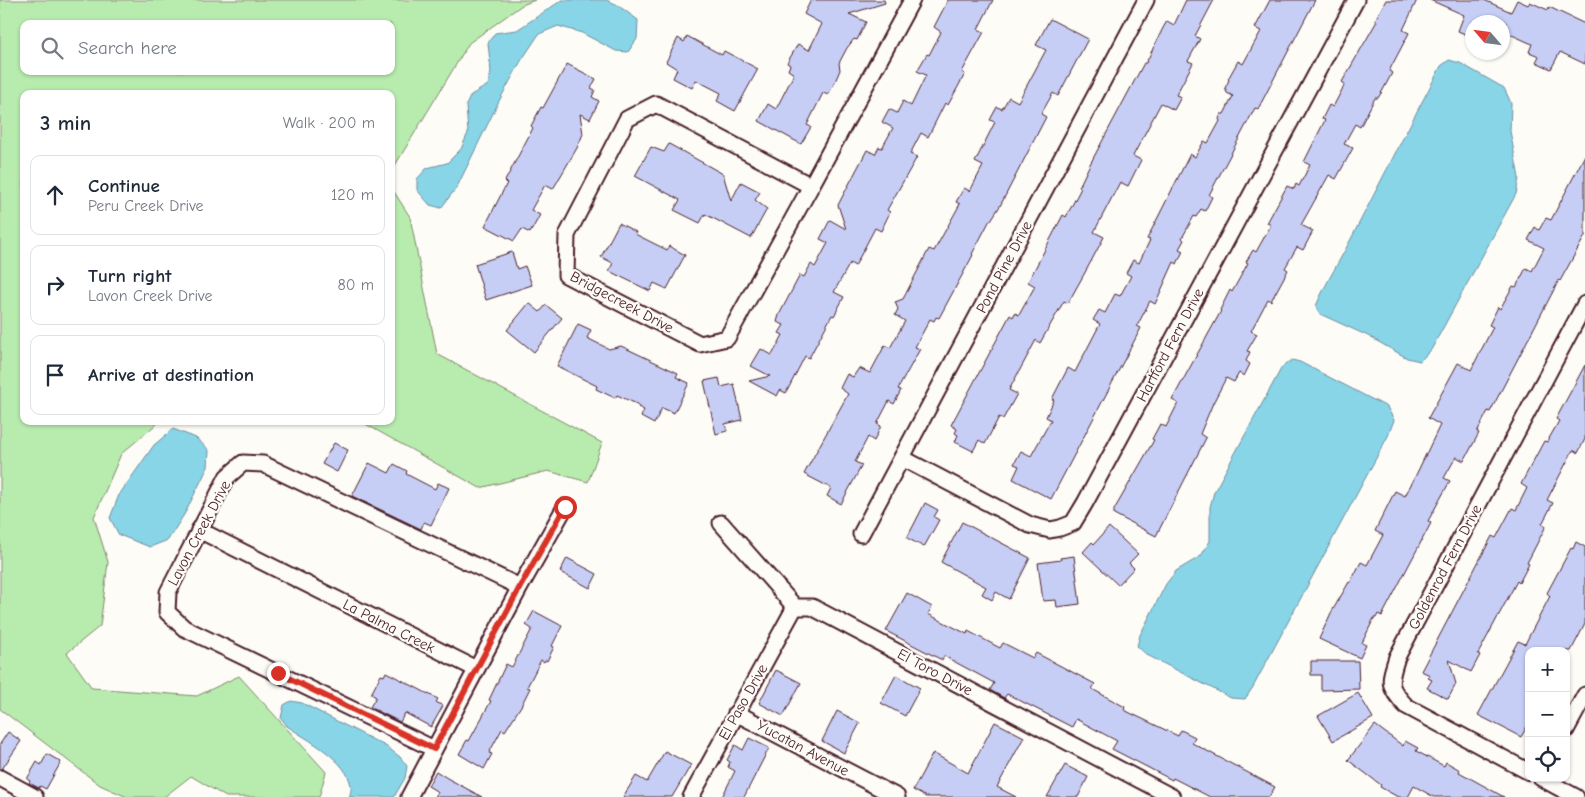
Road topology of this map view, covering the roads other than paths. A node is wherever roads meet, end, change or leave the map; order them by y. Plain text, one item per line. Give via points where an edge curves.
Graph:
1 (912, 0) edge
2 (1146, 0) edge
3 (1356, 0) edge
4 (811, 186) junction
5 (1585, 304) edge
6 (902, 458) junction
7 (565, 507) dead end
8 (721, 523) dead end
9 (199, 530) junction
10 (861, 534) dead end
11 (520, 587) junction
12 (795, 607) junction
13 (476, 670) junction
14 (1585, 695) edge
15 (736, 713) junction
16 (1570, 723) edge
17 (434, 749) junction
18 (1525, 770) edge
19 (0, 778) edge
20 (1548, 782) edge
21 (35, 797) edge
22 (409, 797) edge
23 (692, 797) edge
24 (897, 797) edge
25 (1172, 797) edge
26 (1576, 797) edge

1 - 4 street, Bridgecreek Drive
2 - 6 street, Pond Pine Drive
3 - 6 street, Hartford Fern Drive via 1073,523 1050,530 1030,525
4 - 4 street, Bridgecreek Drive via 656,104 627,119 566,235 566,275 700,344 727,338
5 - 18 street, Goldenrod Fern Drive via 1397,657 1390,678 1394,693 1406,706
6 - 10 street, Pond Pine Drive
7 - 11 street
8 - 12 street
9 - 11 street, Lavon Creek Drive via 227,477 243,463 264,464
9 - 13 street, La Palma Creek
9 - 17 street, Lavon Creek Drive via 168,592 167,612 184,628
11 - 13 street
12 - 15 street, El Paso Drive
12 - 25 street, El Toro Drive via 812,607
13 - 17 street
14 - 16 street
15 - 23 street, El Paso Drive
15 - 24 street, Yucatan Avenue
17 - 22 street
19 - 21 street
20 - 26 street

